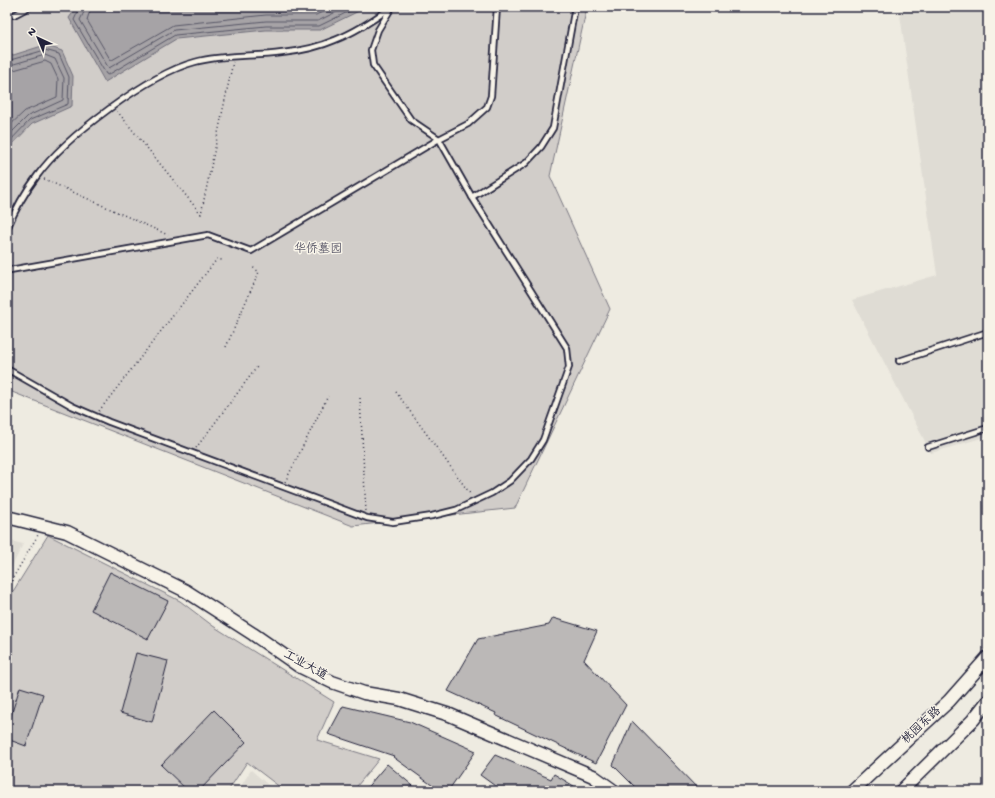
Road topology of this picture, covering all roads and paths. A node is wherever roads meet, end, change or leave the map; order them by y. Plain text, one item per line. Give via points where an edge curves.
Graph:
1 (29, 7) edge
2 (392, 7) edge
3 (497, 7) edge
4 (575, 7) edge
5 (7, 14) edge
6 (234, 56) junction
7 (113, 107) junction
8 (439, 139) junction
9 (37, 176) junction
10 (472, 197) junction
11 (7, 229) edge
12 (179, 240) junction
13 (222, 260) dead end
14 (251, 266) dead end
15 (10, 270) dead end
16 (988, 332) edge
17 (226, 347) dead end
18 (899, 361) dead end
19 (257, 366) dead end
20 (7, 369) edge
21 (396, 392) dead end
22 (328, 396) dead end
23 (360, 398) dead end
24 (95, 416) junction
25 (988, 428) edge
26 (928, 447) dead end
27 (192, 453) junction
28 (283, 487) junction
29 (475, 501) junction
30 (7, 517) edge
31 (366, 518) junction
32 (43, 526) junction
33 (7, 588) edge
34 (988, 657) edge
35 (988, 702) edge
36 (614, 791) edge
37 (852, 791) edge
38 (901, 791) edge

1 - 5 lane via 14,15
2 - 6 lane via 335,40 310,48 282,53
2 - 8 lane via 378,30 371,50 373,64 411,120
3 - 8 lane via 491,96 487,107 468,124
4 - 10 lane via 553,128 541,147 526,163
6 - 7 lane via 195,62 157,78
6 - 7 path via 202,214
7 - 9 lane via 66,143
8 - 10 lane
8 - 12 lane via 251,251 208,235
9 - 11 lane via 16,209
9 - 12 path
10 - 29 lane via 567,348 569,367 544,440 531,459 510,481
12 - 15 lane
13 - 24 path via 217,259
14 - 17 path via 259,272
16 - 18 lane
19 - 27 path
20 - 24 lane via 72,406
21 - 29 path
22 - 28 path
23 - 31 path
24 - 27 lane
25 - 26 lane
27 - 28 lane
28 - 31 lane
29 - 31 lane via 456,510 405,521
30 - 32 street, 工业大道
32 - 33 path
32 - 36 street, 工业大道 via 67,532 186,591 299,666 364,693 399,699 450,715 593,776
34 - 37 street, 桃园东路 via 949,701
35 - 38 street

